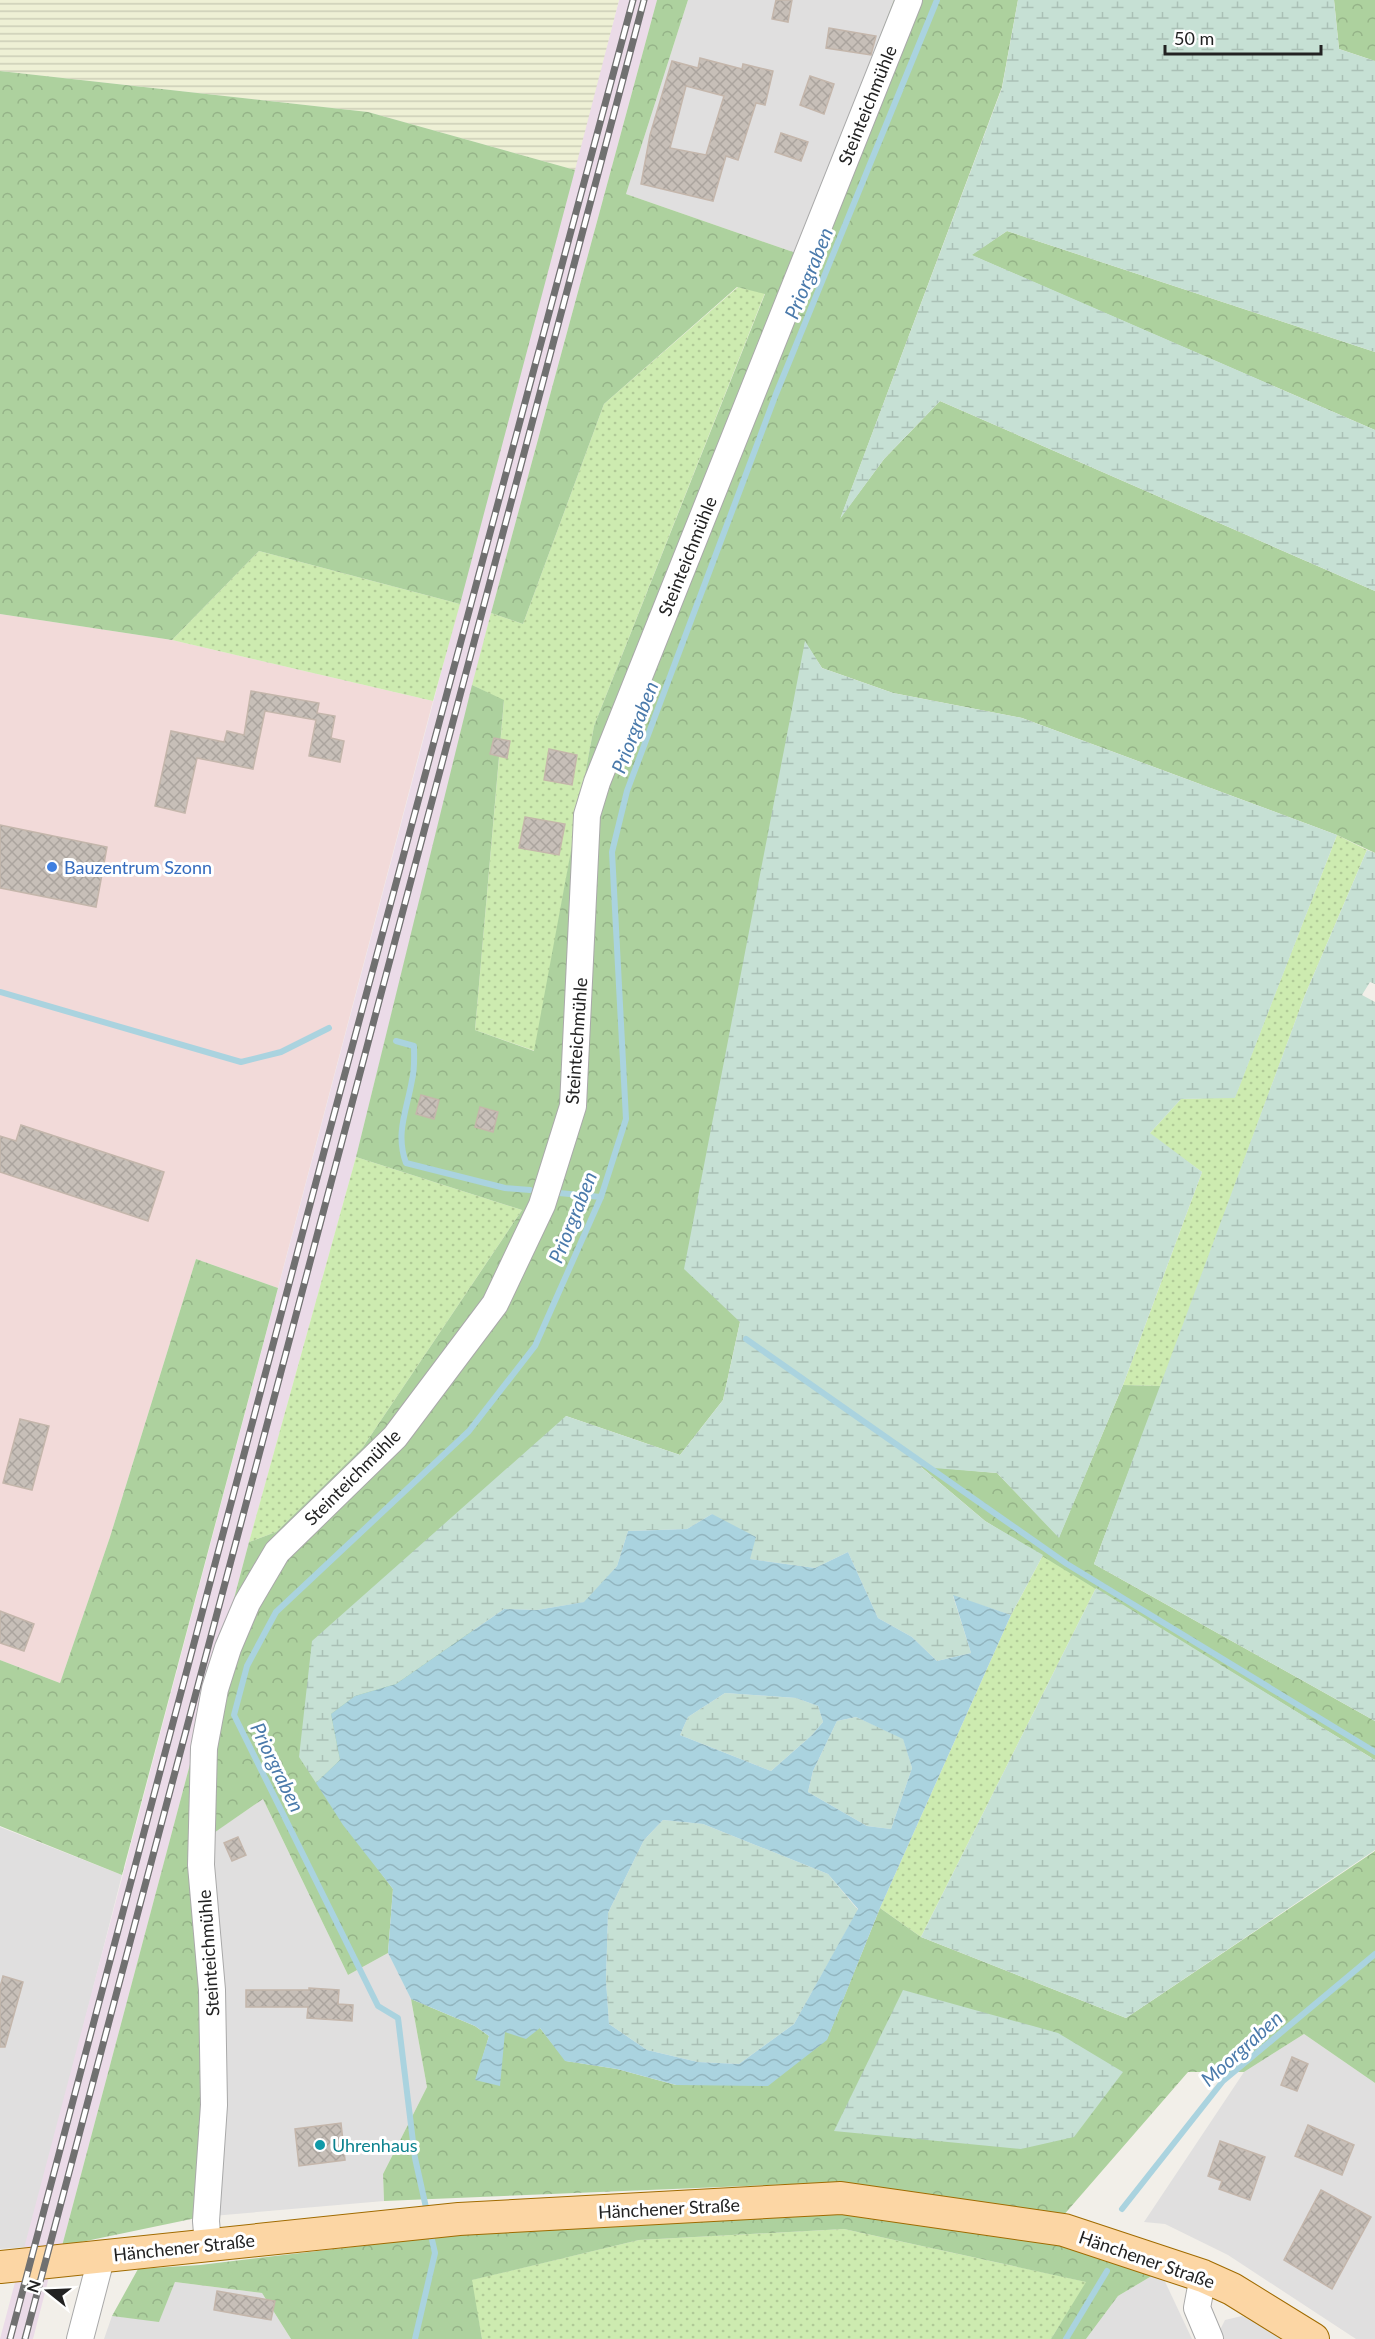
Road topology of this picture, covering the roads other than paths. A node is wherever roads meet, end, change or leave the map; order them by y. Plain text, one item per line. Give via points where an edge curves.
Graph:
1 (909, 0) edge
2 (208, 2245) junction
3 (102, 2255) junction
4 (0, 2267) edge
5 (1203, 2276) junction
6 (80, 2339) edge
7 (1210, 2339) edge
8 (1313, 2339) edge

1 - 2 street, Steinteichmühle via 597,782 587,815 573,1106 542,1205 495,1304 395,1437 277,1552 247,1603 222,1669 204,1748 201,1865 212,1990 214,2105 206,2221
2 - 3 main road, Hänchener Straße
2 - 5 main road, Hänchener Straße via 459,2219 841,2198 1064,2230
3 - 4 main road, Hänchener Straße
3 - 6 street
5 - 7 street via 1197,2308
5 - 8 main road, Hänchener Straße via 1232,2289

